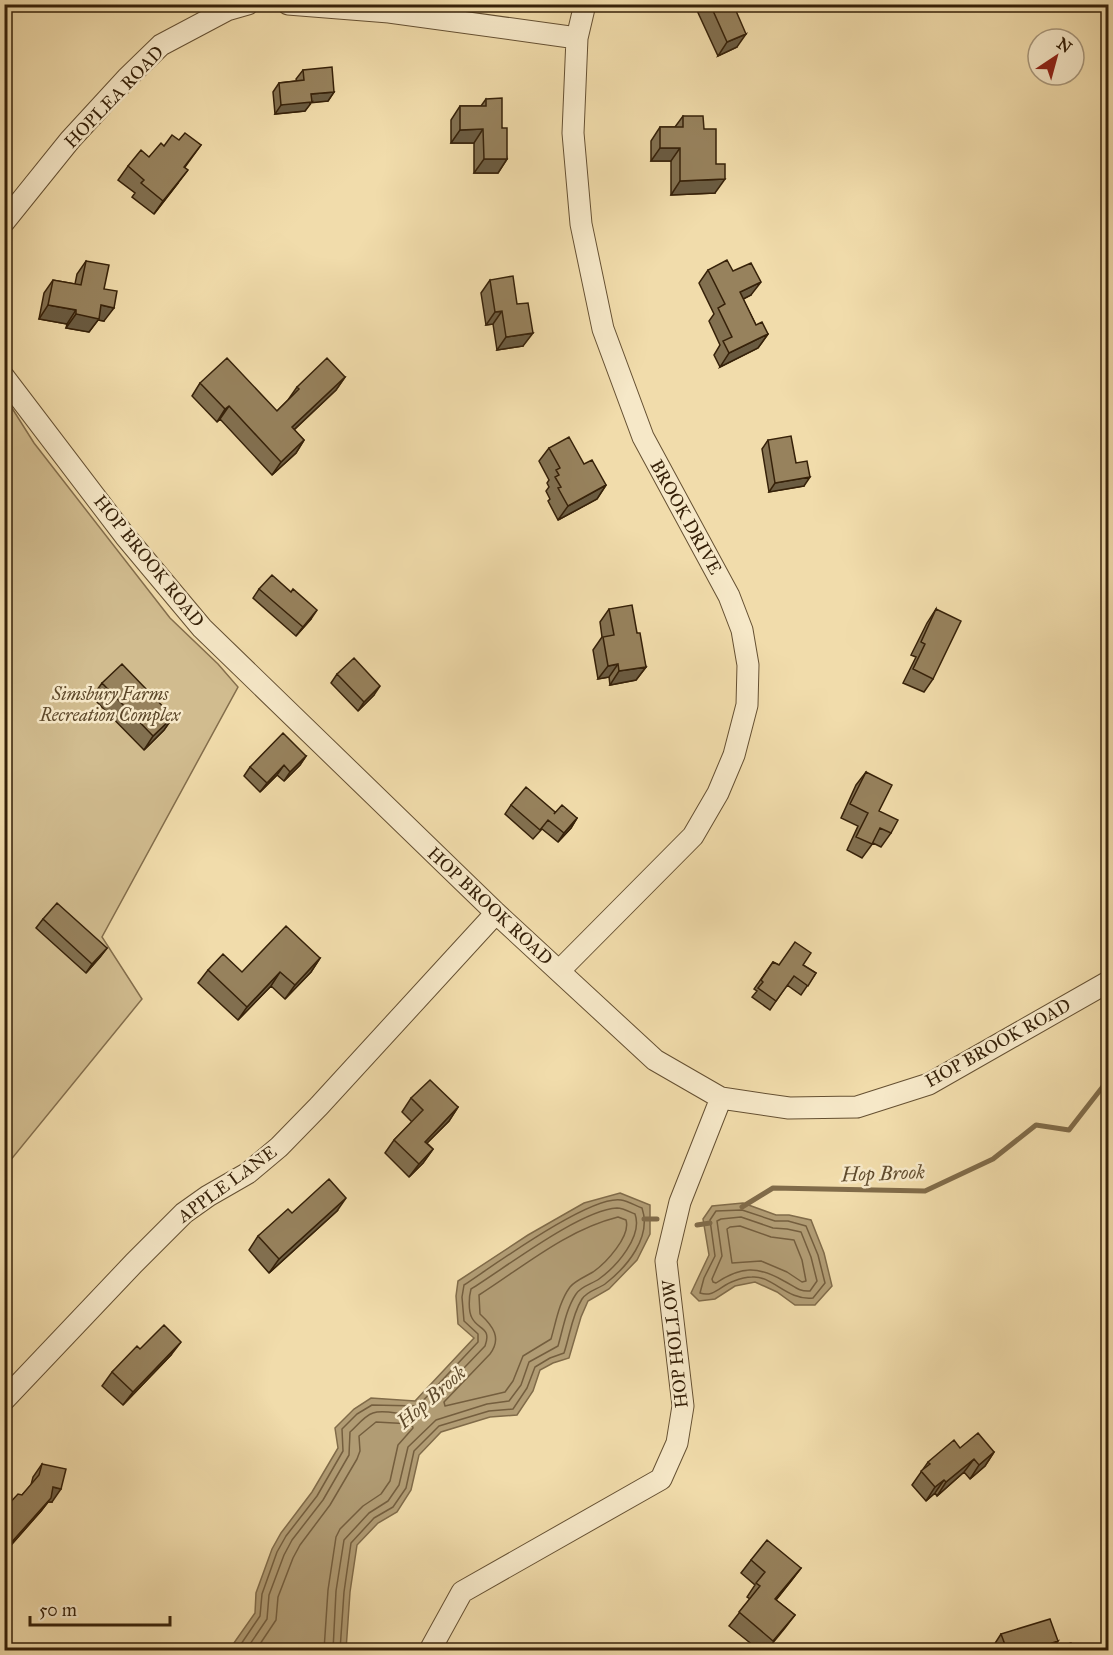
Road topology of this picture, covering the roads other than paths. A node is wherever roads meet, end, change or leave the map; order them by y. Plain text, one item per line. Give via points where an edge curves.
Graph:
1 (248, 4) edge
2 (288, 4) edge
3 (585, 4) edge
4 (577, 38) junction
5 (4, 222) edge
6 (4, 376) edge
7 (496, 913) junction
8 (559, 971) junction
9 (1108, 982) edge
10 (721, 1098) junction
11 (4, 1400) edge
12 (430, 1650) edge

1 - 5 street, HOPLEA ROAD via 227,10 161,45 70,140
2 - 4 street via 389,12
3 - 4 street, BROOK DRIVE
4 - 8 street, BROOK DRIVE via 573,133 581,224 603,329 643,437 729,596 742,630 748,665 747,705 734,755 693,836
6 - 7 street, HOP BROOK ROAD via 125,536 202,628
7 - 8 street, HOP BROOK ROAD
7 - 11 street, APPLE LANE via 279,1147 248,1173 184,1213
8 - 10 street, HOP BROOK ROAD via 655,1060
9 - 10 street, HOP BROOK ROAD via 929,1084 856,1107 789,1108
10 - 12 street, HOP HOLLOW via 680,1202 666,1261 683,1400 681,1429 667,1470 661,1479 462,1592

